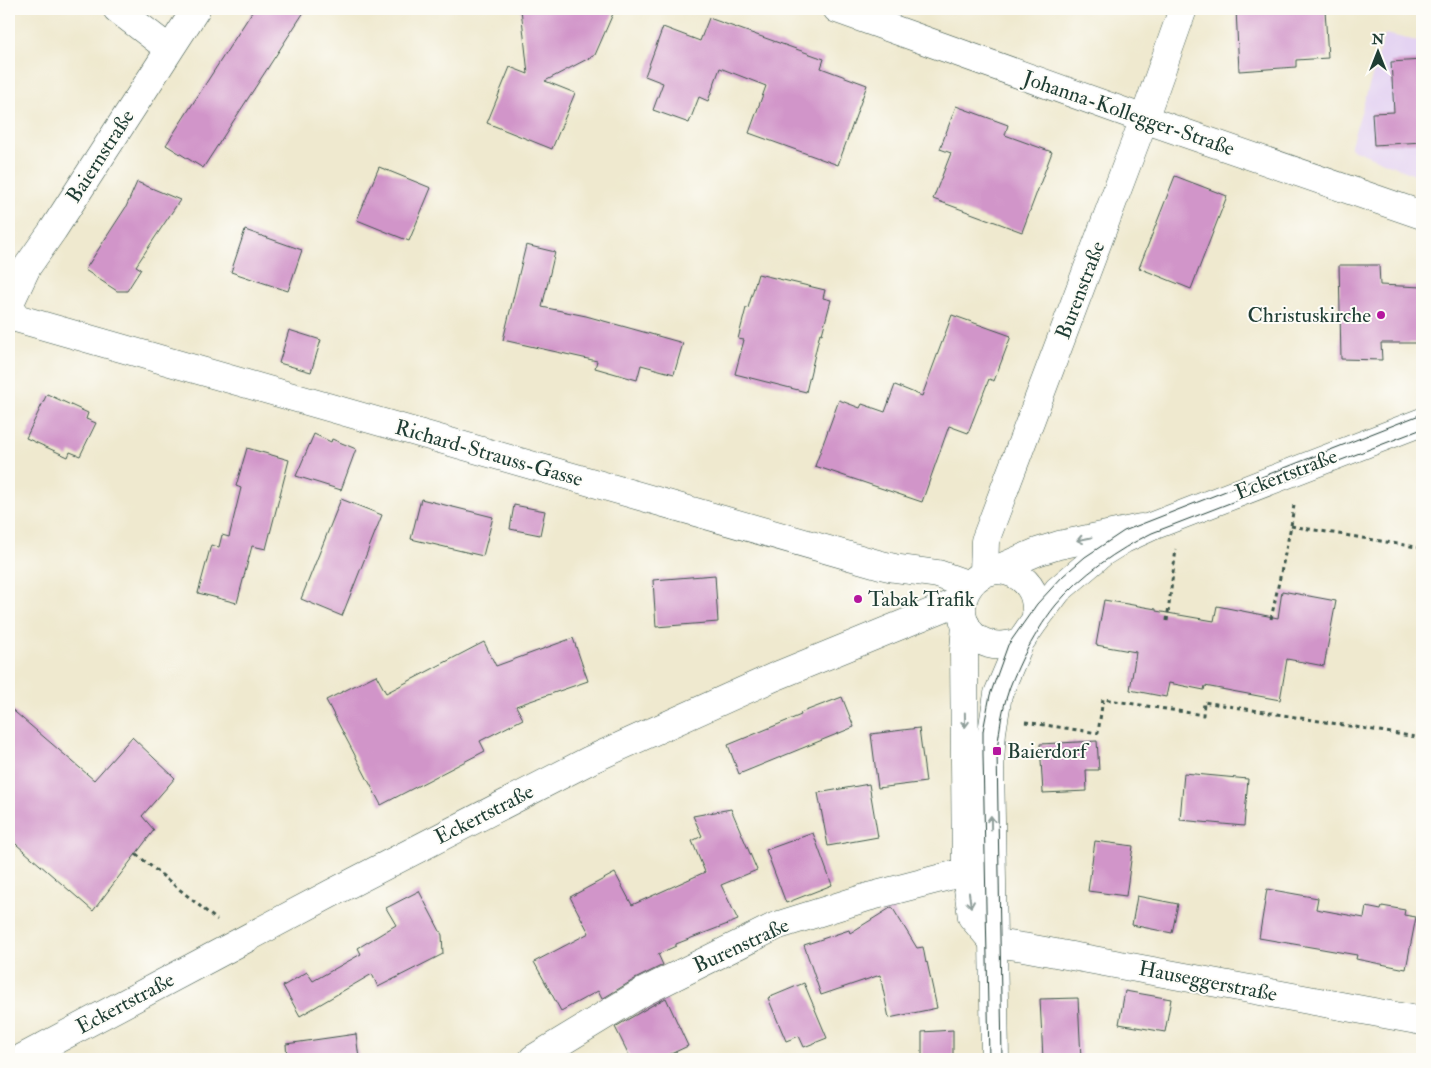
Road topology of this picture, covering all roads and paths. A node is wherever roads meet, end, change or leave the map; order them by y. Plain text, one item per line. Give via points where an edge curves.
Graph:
1 (117, 9) edge
2 (196, 9) edge
3 (836, 9) edge
4 (1183, 9) edge
5 (169, 49) junction
6 (1144, 119) junction
7 (1422, 215) edge
8 (9, 305) edge
9 (9, 316) edge
10 (1422, 422) edge
11 (1294, 502) dead end
12 (1291, 526) junction
13 (1150, 527) junction
14 (1176, 548) dead end
15 (1422, 548) edge
16 (975, 591) junction
17 (1036, 619) junction
18 (1271, 619) dead end
19 (1168, 621) dead end
20 (1020, 642) junction
21 (1018, 721) dead end
22 (1422, 738) edge
23 (136, 854) dead end
24 (979, 873) junction
25 (220, 922) dead end
26 (994, 942) junction
27 (1422, 1021) edge
28 (20, 1059) edge
29 (533, 1059) edge
30 (995, 1059) edge

1 - 5 street
2 - 5 street, Baiernstraße
3 - 6 street, Johanna-Kollegger-Straße
4 - 6 street, Burenstraße
5 - 8 street, Baiernstraße via 27,267
6 - 7 street, Johanna-Kollegger-Straße
6 - 16 street, Burenstraße via 985,541
9 - 16 street, Richard-Strauss-Gasse via 871,562 938,574
10 - 13 street, Eckertstraße
11 - 12 path
12 - 15 path
12 - 18 path
13 -> 16 street, Eckertstraße via 1038,552
13 - 17 street, Eckertstraße via 1103,552 1058,590
14 - 19 path
16 - 17 street via 1014,573 1029,584 1037,604
16 - 20 street via 975,638 990,644
16 -> 24 street, Burenstraße via 964,650
16 - 28 street, Eckertstraße via 590,760
17 - 20 street, Eckertstraße
24 -> 20 street, Burenstraße via 994,713 998,694
21 - 22 path via 1098,733 1103,699 1203,715 1204,702
23 - 25 path
24 - 26 street, Burenstraße
24 - 29 street, Burenstraße via 953,875 868,897 776,926 643,992
26 - 27 street, Hauseggerstraße
26 - 30 street, Burenstraße

